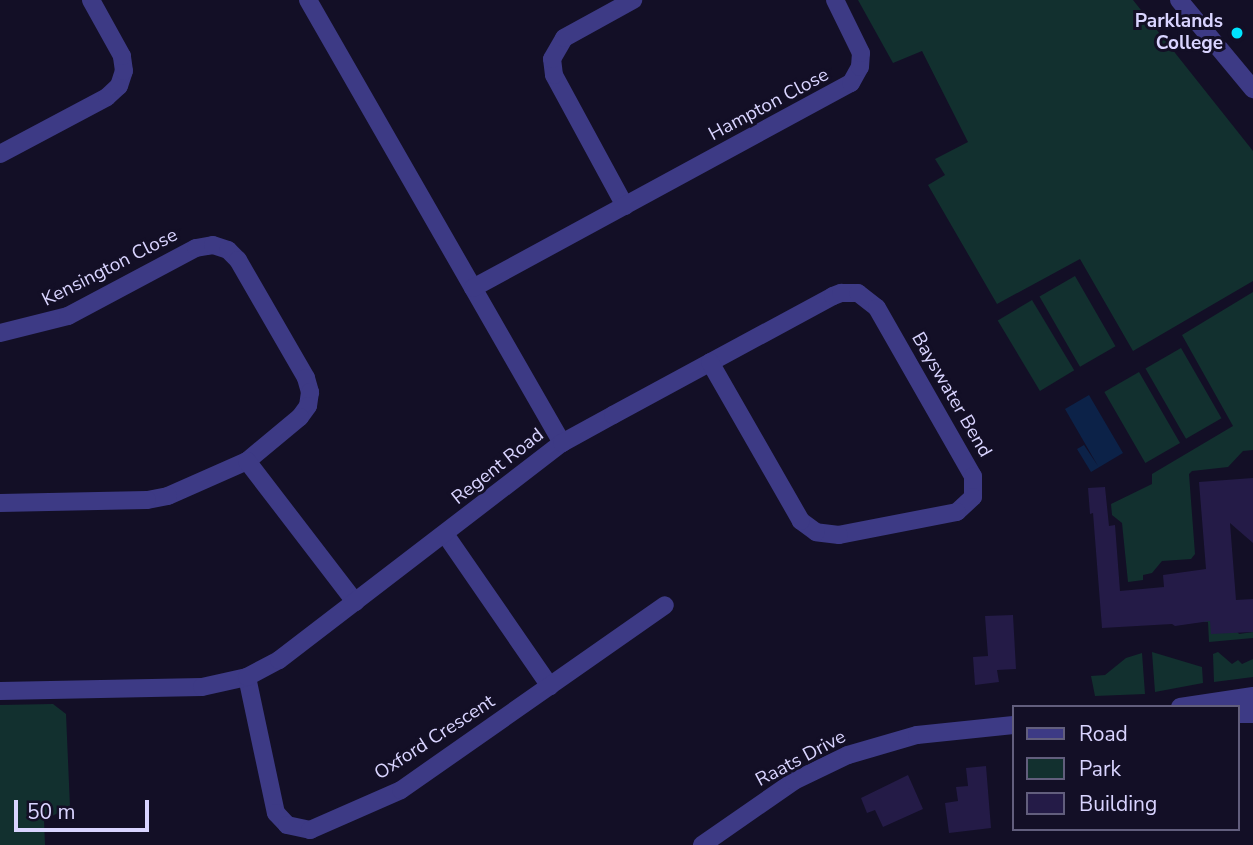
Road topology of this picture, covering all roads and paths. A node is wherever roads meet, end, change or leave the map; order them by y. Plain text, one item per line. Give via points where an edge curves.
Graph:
1 (92, 0) edge
2 (308, 0) edge
3 (633, 0) edge
4 (835, 0) edge
5 (1179, 0) edge
6 (1253, 89) edge
7 (0, 154) edge
8 (625, 206) junction
9 (473, 288) junction
10 (0, 333) edge
11 (710, 362) junction
12 (562, 443) junction
13 (247, 461) junction
14 (0, 503) edge
15 (445, 534) junction
16 (355, 602) junction
17 (665, 605) dead end
18 (247, 677) junction
19 (550, 686) junction
20 (0, 691) edge
21 (1253, 696) edge
22 (1193, 705) edge
23 (1012, 725) edge
24 (702, 845) edge

1 - 7 street via 122,55 124,71 119,86 107,97
2 - 9 street, Regent Road
3 - 8 street via 564,38 552,59 554,75
4 - 8 street, Hampton Close via 861,53 851,83
5 - 6 street
8 - 9 street, Hampton Close
9 - 12 street, Regent Road
10 - 13 street, Kensington Close via 68,316 196,248 213,245 228,250 238,260 310,392 300,417
11 - 11 street, Bayswater Bend via 833,296 849,292 865,296 877,308 973,476 973,497 957,512 839,536 816,532 801,521
11 - 12 street, Bayswater Bend
12 - 15 street, Regent Road
13 - 14 street, Kensington Close via 156,499
13 - 16 street
15 - 16 street, Regent Road
15 - 19 street
16 - 18 street, Regent Road via 279,660
17 - 19 street, Oxford Crescent
18 - 19 street, Oxford Crescent via 276,813 287,825 302,830 317,828 401,790
18 - 20 street, Regent Road via 202,687
21 - 22 street
23 - 24 street, Raats Drive via 917,735 848,755 794,782

